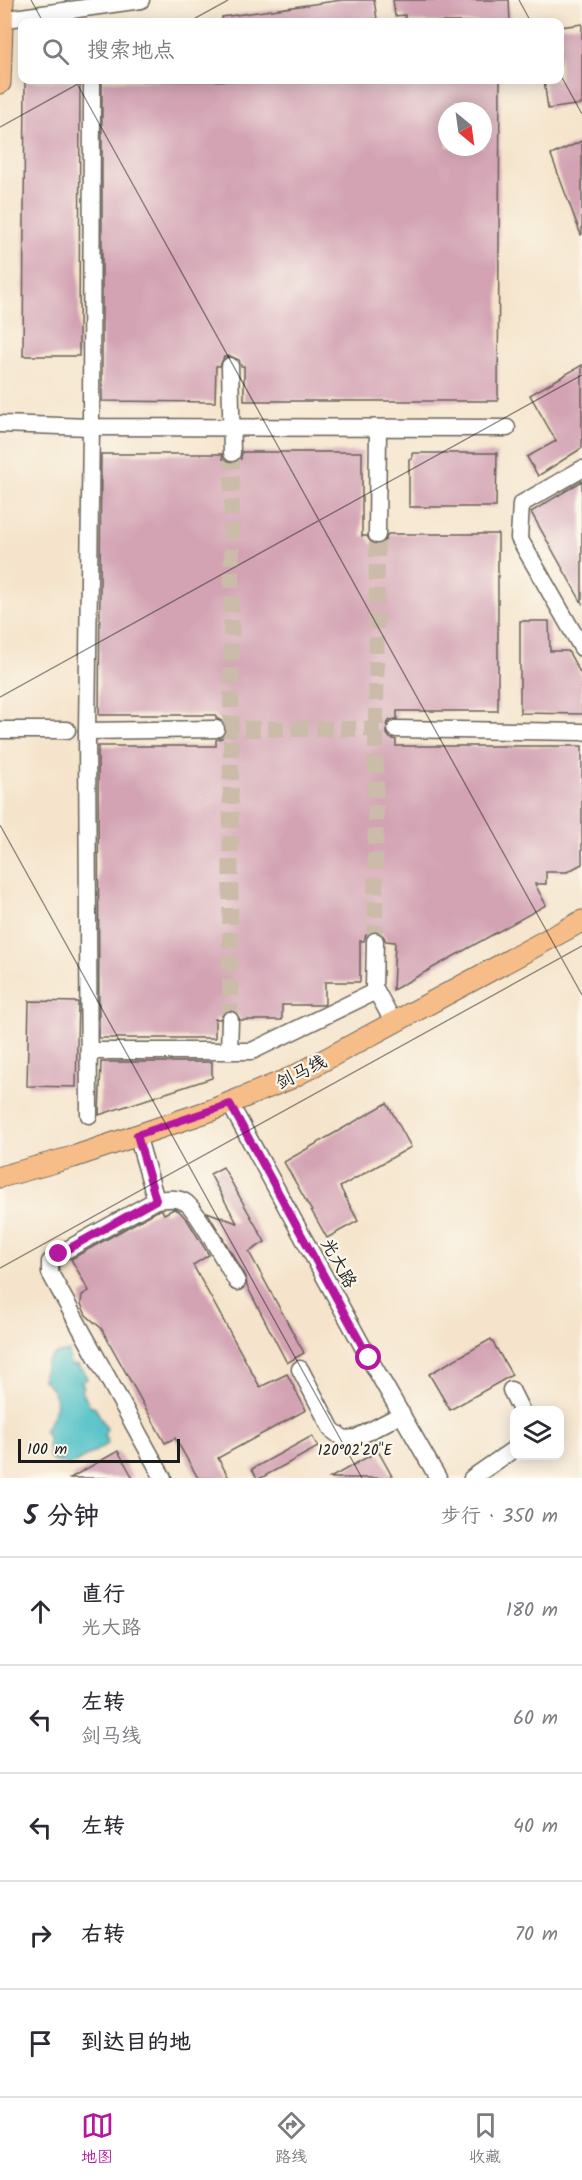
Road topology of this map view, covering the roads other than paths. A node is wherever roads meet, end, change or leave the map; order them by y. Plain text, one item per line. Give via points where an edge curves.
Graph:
1 (141, 0) edge
2 (117, 2) edge
3 (2, 13) edge
4 (0, 83) edge
5 (92, 84) edge
6 (230, 366) dead end
7 (0, 424) edge
8 (91, 427) junction
9 (232, 428) junction
10 (378, 428) junction
11 (507, 428) dead end
12 (232, 453) tunnel mouth
13 (582, 469) edge
14 (377, 535) tunnel mouth
15 (582, 648) edge
16 (216, 729) tunnel mouth
17 (396, 729) tunnel mouth
18 (0, 730) edge
19 (67, 730) dead end
20 (87, 732) junction
21 (582, 732) edge
22 (582, 921) edge
23 (375, 941) tunnel mouth
24 (376, 991) junction
25 (230, 1020) tunnel mouth
26 (394, 1023) junction
27 (88, 1051) junction
28 (229, 1051) junction
29 (230, 1104) junction
30 (89, 1115) dead end
31 (137, 1135) junction
32 (0, 1177) edge
33 (156, 1200) junction
34 (237, 1282) dead end
35 (300, 1369) dead end
36 (511, 1390) dead end
37 (519, 1406) edge
38 (402, 1414) junction
39 (510, 1452) edge
40 (164, 1478) edge
41 (438, 1478) edge
42 (471, 1478) edge

1 - 2 street
2 - 3 street
3 - 4 main road
5 - 8 street
6 - 9 street
7 - 8 street
8 - 9 street
8 - 20 street
9 - 10 street
9 - 12 street
10 - 11 street
10 - 14 street
13 - 15 street via 521,504 519,538
16 - 20 street
17 - 21 street
18 - 19 street
20 - 27 street
22 - 26 main road, 剑马线
23 - 24 street
24 - 26 street
24 - 28 street via 252,1051
25 - 28 street
26 - 29 main road, 剑马线 via 291,1078
27 - 28 street
27 - 30 street
29 - 31 main road, 剑马线
29 - 38 street, 光大路
31 - 32 main road, 剑马线
31 - 33 street
33 - 34 street via 186,1202
33 - 40 street via 59,1254 50,1262 50,1273
35 - 38 street via 332,1430 344,1439 356,1438
36 - 37 street
38 - 41 street, 光大路
39 - 42 street

